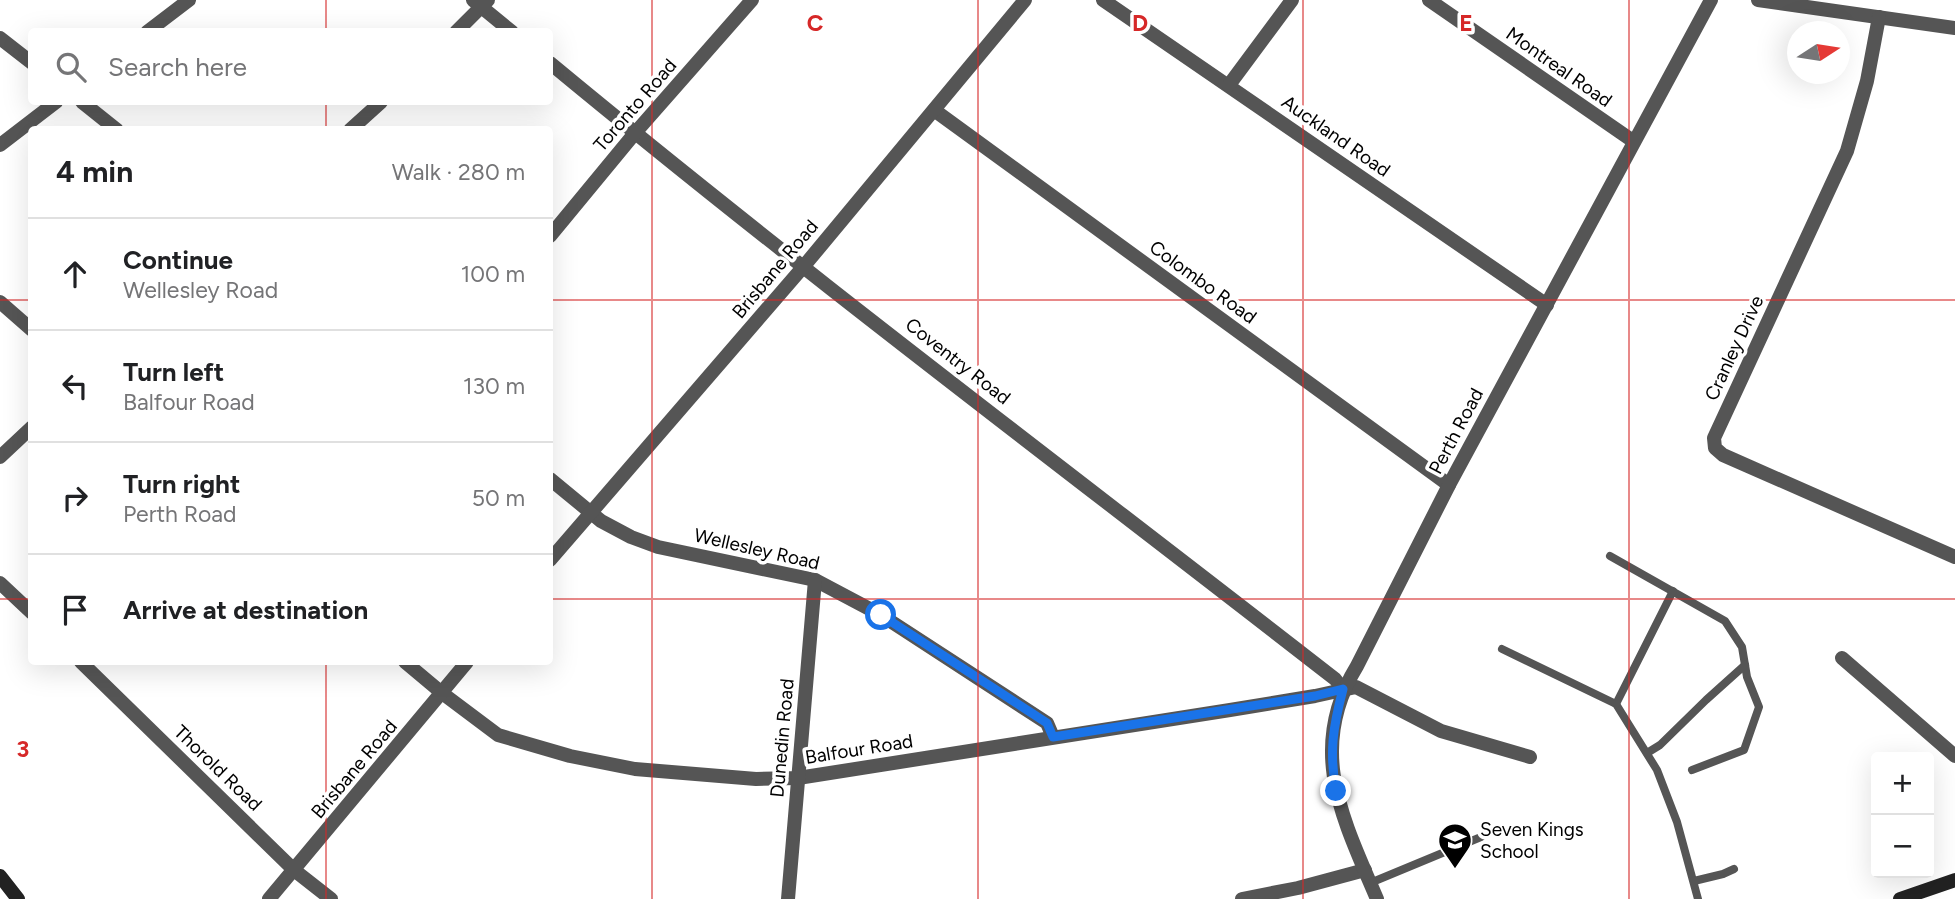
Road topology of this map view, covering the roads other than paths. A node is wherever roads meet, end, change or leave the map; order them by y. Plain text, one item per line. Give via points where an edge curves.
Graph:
1 (189, 0) edge
2 (752, 0) edge
3 (1025, 0) edge
4 (1103, 0) edge
5 (1292, 0) edge
6 (1429, 0) edge
7 (1711, 0) edge
8 (1758, 0) edge
9 (481, 2) edge
10 (1879, 17) junction
11 (1955, 27) edge
12 (153, 28) edge
13 (459, 28) edge
14 (508, 28) edge
15 (0, 38) edge
16 (28, 60) edge
17 (553, 66) edge
18 (1228, 85) junction
19 (52, 105) edge
20 (86, 105) edge
21 (378, 105) edge
22 (934, 110) junction
23 (112, 126) edge
24 (354, 126) edge
25 (635, 134) junction
26 (1633, 141) junction
27 (0, 145) edge
28 (553, 232) edge
29 (804, 266) junction
30 (0, 302) edge
31 (1547, 305) junction
32 (28, 326) edge
33 (28, 431) edge
34 (0, 457) edge
35 (553, 482) edge
36 (1449, 485) junction
37 (592, 513) junction
38 (1610, 556) dead end
39 (553, 557) edge
40 (1955, 557) edge
41 (814, 579) junction
42 (0, 583) edge
43 (1673, 592) junction
44 (28, 610) edge
45 (1502, 649) dead end
46 (1842, 658) dead end
47 (84, 665) edge
48 (409, 665) edge
49 (465, 665) edge
50 (1745, 665) junction
51 (1343, 689) junction
52 (442, 693) junction
53 (1615, 704) junction
54 (1053, 737) junction
55 (1647, 754) junction
56 (1955, 756) edge
57 (1530, 757) dead end
58 (1692, 770) dead end
59 (798, 778) junction
60 (1481, 837) dead end
61 (1734, 869) dead end
62 (294, 870) junction
63 (0, 876) edge
64 (1367, 877) junction
65 (1955, 880) edge
66 (1694, 881) junction
67 (18, 899) edge
68 (269, 899) edge
69 (331, 899) edge
70 (788, 899) edge
71 (1242, 899) edge
72 (1377, 899) edge
73 (1698, 899) edge
74 (1900, 899) edge

1 - 12 street
2 - 25 street, Toronto Road
3 - 22 street, Brisbane Road
4 - 18 street, Auckland Road
5 - 18 street
6 - 26 street, Montreal Road
7 - 26 street, Perth Road
8 - 10 street
9 - 13 street
9 - 14 street
10 - 11 street
10 - 40 street, Cranley Drive via 1847,152 1714,438 1723,455
15 - 16 street
17 - 25 street, Coventry Road
18 - 31 street, Auckland Road
19 - 27 street
20 - 23 street
21 - 24 street
22 - 29 street, Brisbane Road
22 - 36 street, Colombo Road
25 - 28 street, Toronto Road
25 - 29 street, Coventry Road
26 - 31 street, Perth Road
29 - 37 street, Brisbane Road
29 - 51 street, Coventry Road
30 - 32 street
31 - 36 street, Perth Road
33 - 34 street
35 - 37 street, Wellesley Road
36 - 51 street, Perth Road
37 - 39 street, Brisbane Road
37 - 41 street, Wellesley Road via 658,547
38 - 43 lane
41 - 54 street, Wellesley Road via 881,615 1047,723
41 - 59 street, Dunedin Road
42 - 44 street
43 - 50 lane via 1725,621 1742,647
43 - 53 lane
45 - 53 lane
46 - 56 street
47 - 62 street, Thorold Road
48 - 52 street, Balfour Road
49 - 52 street, Brisbane Road
50 - 55 lane
50 - 58 lane via 1759,707 1744,750
51 - 54 street, Balfour Road
51 - 57 street via 1356,687 1441,732
51 - 64 street, Perth Road via 1333,729 1332,767 1342,815
52 - 59 street, Balfour Road via 498,735 570,756 635,769
52 - 62 street, Brisbane Road
53 - 55 lane
54 - 59 street, Balfour Road
55 - 66 lane via 1677,822
59 - 70 street, Dunedin Road
60 - 64 lane
61 - 66 lane
62 - 68 street, Brisbane Road
62 - 69 street, Thorold Road
63 - 67 street
64 - 71 street
64 - 72 street, Perth Road
65 - 74 street
66 - 73 lane

